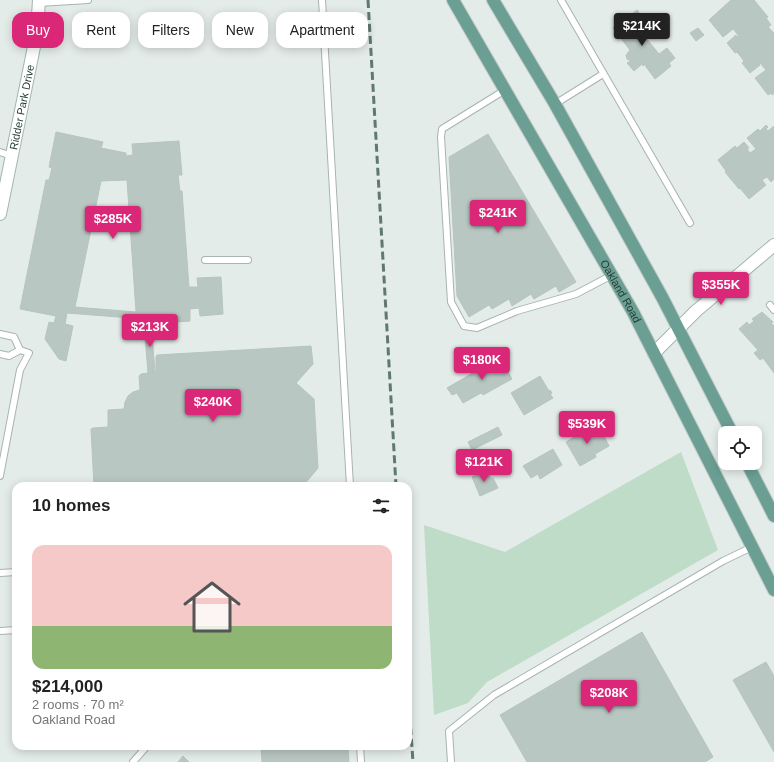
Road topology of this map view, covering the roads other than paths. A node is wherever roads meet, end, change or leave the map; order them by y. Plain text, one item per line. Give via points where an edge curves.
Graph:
1 (88, 0) edge
2 (322, 0) edge
3 (453, 0) edge
4 (493, 0) edge
5 (561, 0) edge
6 (39, 1) edge
7 (603, 74) junction
8 (505, 90) junction
9 (554, 104) junction
10 (0, 152) edge
11 (12, 156) junction
12 (1, 206) edge
13 (690, 223) dead end
14 (774, 245) edge
15 (205, 260) dead end
16 (248, 260) dead end
17 (612, 275) junction
18 (678, 329) junction
19 (0, 334) edge
20 (20, 350) junction
21 (654, 353) junction
22 (0, 354) edge
23 (728, 426) edge
24 (751, 470) edge
25 (0, 476) edge
26 (350, 482) edge
27 (774, 516) edge
28 (752, 547) junction
29 (12, 572) edge
30 (0, 573) edge
31 (774, 590) edge
32 (12, 630) edge
33 (0, 631) edge
34 (144, 750) edge
35 (360, 750) edge
36 (133, 762) edge
37 (361, 762) edge
38 (451, 762) edge

1 - 6 lane
2 - 26 lane
3 - 8 main road, Oakland Road
4 - 9 main road
5 - 7 lane
6 - 11 street, Ridder Park Drive via 37,32
7 - 9 lane
7 - 13 lane
8 - 17 main road, Oakland Road
8 - 17 lane via 442,129 451,302 464,326 477,328 517,311 576,294
9 - 18 main road
10 - 11 lane
11 - 12 street, Ridder Park Drive
14 - 18 street
15 - 16 lane
17 - 21 main road, Oakland Road
18 - 21 street
18 - 23 main road
19 - 20 lane via 14,338
20 - 22 lane via 9,356
20 - 25 lane via 29,353 20,370
21 - 28 main road, Oakland Road
24 - 27 main road
28 - 31 main road, Oakland Road
28 - 38 lane via 723,561 494,695 449,731
29 - 30 lane
32 - 33 lane
34 - 36 lane
35 - 37 lane

